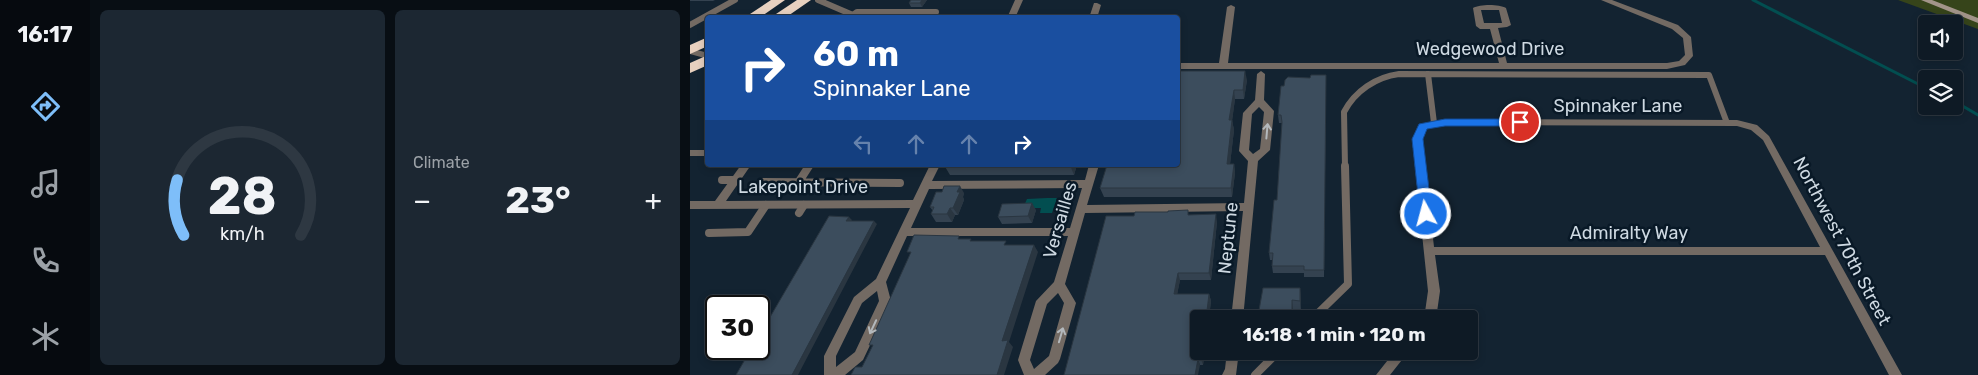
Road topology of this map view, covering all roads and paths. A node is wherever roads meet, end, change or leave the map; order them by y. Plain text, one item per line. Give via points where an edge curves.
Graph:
1 (735, 0) edge
2 (779, 0) edge
3 (805, 0) edge
4 (818, 0) edge
5 (1019, 0) edge
6 (1605, 0) edge
7 (1925, 0) edge
8 (1097, 4) dead end
9 (1231, 7) dead end
10 (708, 15) edge
11 (755, 15) edge
12 (781, 15) edge
13 (849, 15) edge
14 (852, 15) edge
15 (934, 15) edge
16 (1012, 15) edge
17 (1094, 15) edge
18 (705, 17) edge
19 (1978, 21) edge
20 (690, 25) edge
21 (1493, 26) dead end
22 (705, 43) edge
23 (690, 51) edge
24 (705, 57) edge
25 (705, 60) edge
26 (1503, 64) junction
27 (1180, 66) edge
28 (1222, 66) junction
29 (690, 70) edge
30 (1261, 74) dead end
31 (1428, 74) junction
32 (1259, 101) junction
33 (1434, 123) junction
34 (1727, 123) junction
35 (1754, 127) joint
36 (690, 153) edge
37 (705, 153) edge
38 (1253, 160) junction
39 (745, 167) edge
40 (808, 167) edge
41 (934, 167) edge
42 (1093, 167) edge
43 (722, 180) dead end
44 (735, 180) junction
45 (762, 182) dead end
46 (798, 182) junction
47 (900, 183) dead end
48 (1088, 184) junction
49 (926, 185) junction
50 (916, 204) junction
51 (690, 205) edge
52 (718, 205) junction
53 (766, 205) junction
54 (1248, 207) junction
55 (1081, 209) junction
56 (903, 232) junction
57 (1074, 232) junction
58 (709, 233) dead end
59 (1430, 251) junction
60 (1828, 251) junction
61 (880, 282) junction
62 (1059, 285) junction
63 (1238, 310) edge
64 (1321, 310) edge
65 (1431, 310) edge
66 (1232, 360) edge
67 (1270, 360) edge
68 (1395, 360) edge
69 (830, 375) edge
70 (836, 375) edge
71 (1030, 375) edge
72 (1036, 375) edge
73 (1228, 375) edge
74 (1255, 375) edge
75 (1382, 375) edge
76 (1896, 375) edge

1 - 10 lane
2 - 11 highway
3 - 12 highway
4 - 13 lane
5 - 16 street
6 - 26 street, Wedgewood Drive via 1675,27 1687,36 1689,56 1682,63 1667,66
7 - 19 street
8 - 17 street
9 - 28 street
14 - 15 lane via 857,12 936,12
18 - 20 lane
21 - 26 street
22 - 23 highway
23 - 24 street
25 - 29 highway
26 - 28 street, Wedgewood Drive
27 - 28 street, Wedgewood Drive
30 - 32 street, Neptune
31 - 33 lane
31 - 34 lane via 1709,75
31 - 64 lane via 1385,77 1347,103 1344,112 1348,284
32 - 38 street, Neptune via 1248,113 1244,151
38 -> 32 street, Neptune via 1265,150 1269,111
33 - 34 street, Spinnaker Lane
33 - 59 street, Spinnaker Lane via 1423,126 1417,139
34 - 35 street, Spinnaker Lane
35 - 60 street, Northwest 70th Street via 1771,145
36 - 37 lane
38 - 54 street, Neptune
39 - 44 street
40 - 46 lane
41 - 49 street
42 - 48 street, Versailles
43 - 44 lane
44 - 52 street
45 - 46 lane
46 - 47 lane
48 - 49 street
48 - 55 street, Versailles
49 - 50 street
50 - 53 street, Lakepoint Drive via 801,209
50 - 56 street
51 - 52 street, Lakepoint Drive
52 - 53 street, Lakepoint Drive
53 - 58 lane via 748,232
54 - 55 street
54 - 63 street, Neptune
55 - 57 street, Versailles
56 - 57 street
56 - 61 street
57 - 62 street, Versailles
59 - 60 street, Admiralty Way
59 - 65 street via 1434,291
60 - 76 street, Northwest 70th Street
61 - 69 street via 858,300 830,356
61 -> 70 street via 885,301 859,356
62 - 71 street, Versailles via 1042,301 1024,360
72 -> 62 street, Versailles via 1054,359 1070,303
66 - 73 street
67 - 74 lane
68 - 75 street

